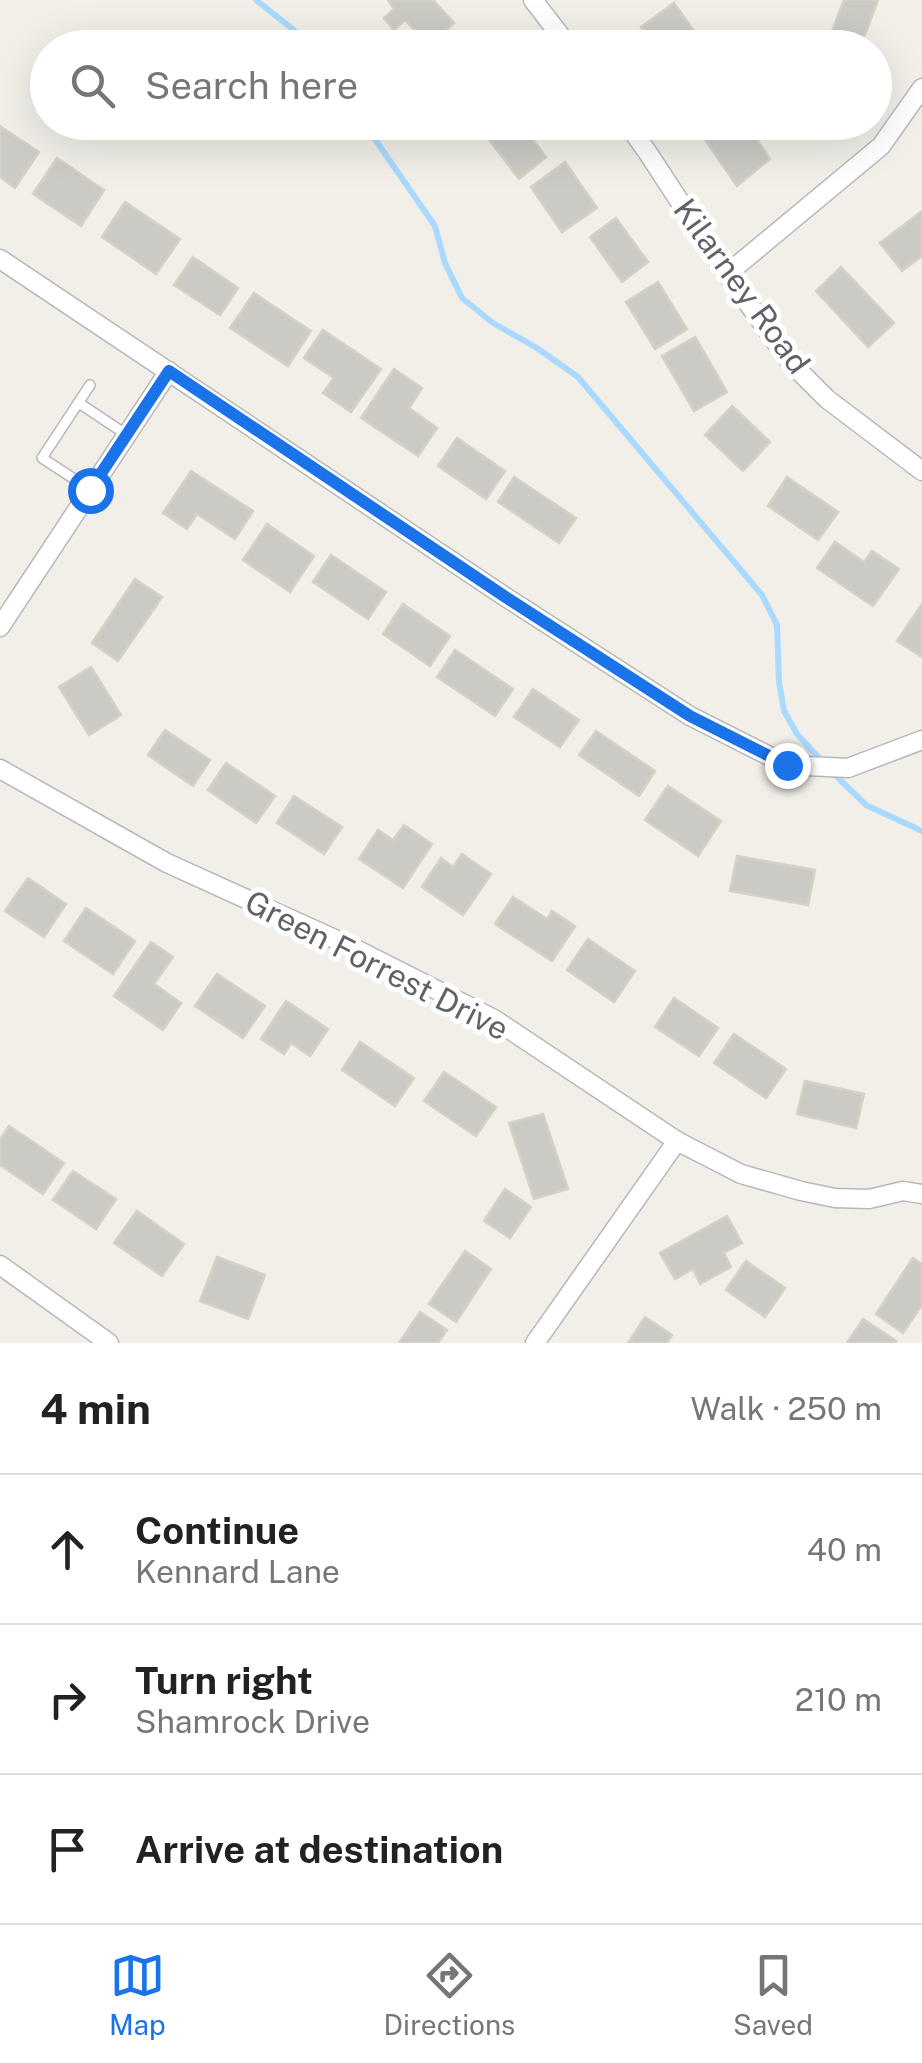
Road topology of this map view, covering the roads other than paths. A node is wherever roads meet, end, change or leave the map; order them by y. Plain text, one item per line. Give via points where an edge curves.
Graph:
1 (533, 0) edge
2 (556, 30) edge
3 (922, 88) edge
4 (892, 132) edge
5 (638, 140) edge
6 (886, 140) edge
7 (0, 259) edge
8 (727, 274) junction
9 (169, 371) junction
10 (90, 386) dead end
11 (79, 404) junction
12 (127, 434) junction
13 (922, 471) edge
14 (90, 490) junction
15 (0, 627) edge
16 (922, 740) edge
17 (0, 769) edge
18 (677, 1142) junction
19 (922, 1194) edge
20 (0, 1265) edge
21 (110, 1343) edge
22 (534, 1343) edge

1 - 2 street
3 - 4 street
5 - 8 street, Kilarney Road
6 - 8 street
7 - 9 street
8 - 13 street, Kilarney Road via 827,399
9 - 12 street
9 - 16 street via 690,716 787,765 848,768
10 - 11 lane
11 - 12 lane
11 - 14 lane via 42,458
12 - 14 street
14 - 15 street
17 - 18 street, Green Forrest Drive via 167,864 494,1019
18 - 19 street, Green Forrest Drive via 741,1174 801,1191 869,1199
18 - 22 street
20 - 21 street

